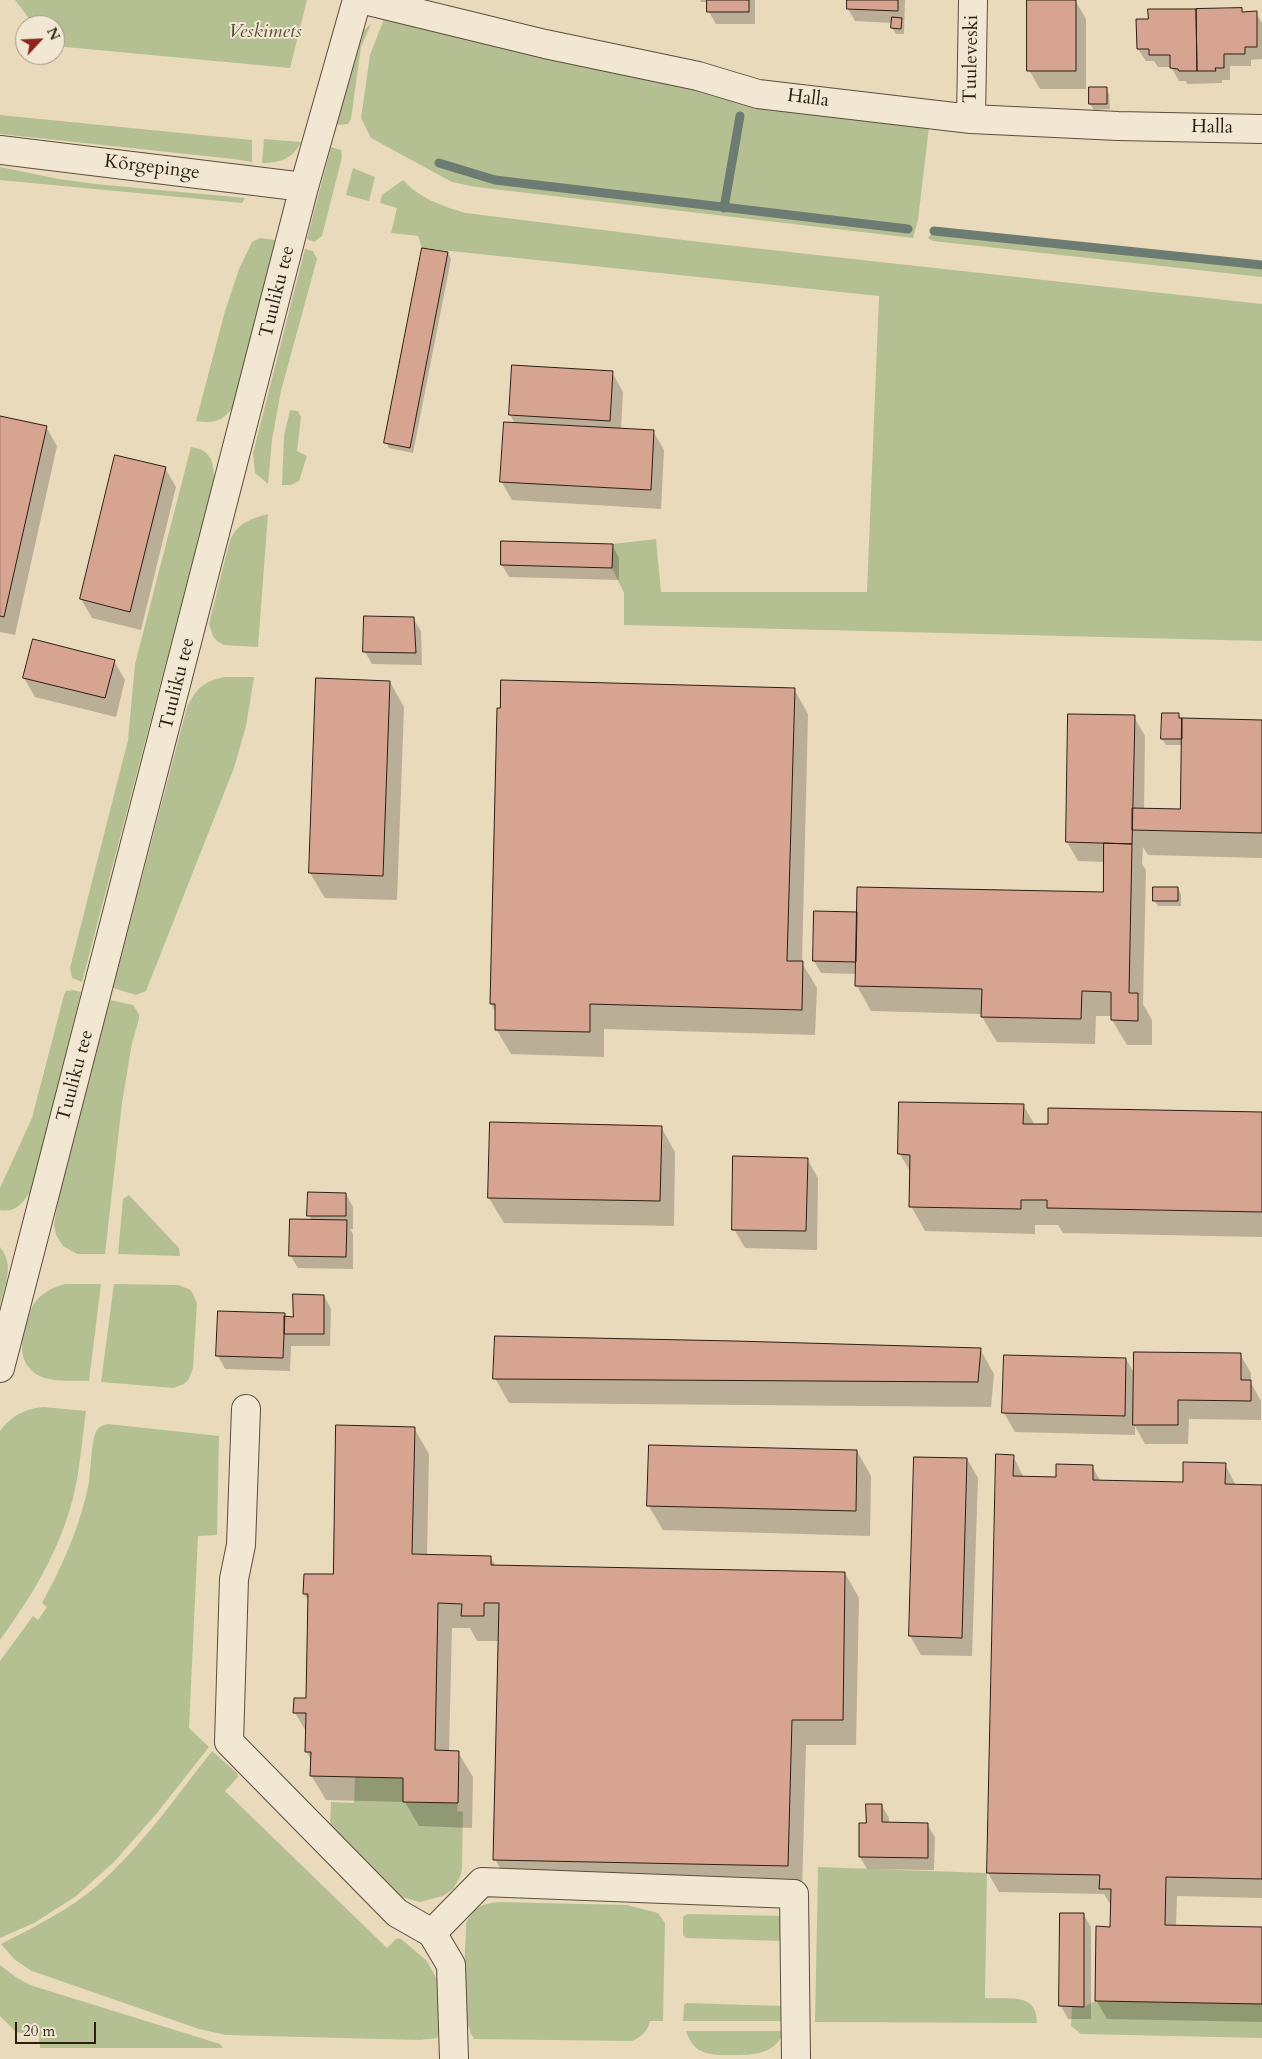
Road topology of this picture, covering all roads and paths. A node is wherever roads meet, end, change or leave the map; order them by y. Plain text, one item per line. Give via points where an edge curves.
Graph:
1 (357, 0) edge
2 (364, 0) edge
3 (972, 0) edge
4 (971, 119) junction
5 (1262, 129) edge
6 (0, 150) edge
7 (304, 187) junction
8 (0, 1368) edge
9 (246, 1409) dead end
10 (432, 1933) junction
11 (454, 2059) edge
12 (796, 2059) edge

1 - 7 street, Tuuliku tee
2 - 4 street, Halla via 545,44 698,76 758,94
3 - 4 street, Tuuleveski
4 - 5 street, Halla
6 - 7 street, Kõrgepinge
7 - 8 street, Tuuliku tee
9 - 10 street via 241,1545 234,1579 229,1742 398,1912
10 - 11 street via 451,1965
10 - 12 street via 482,1882 794,1894

